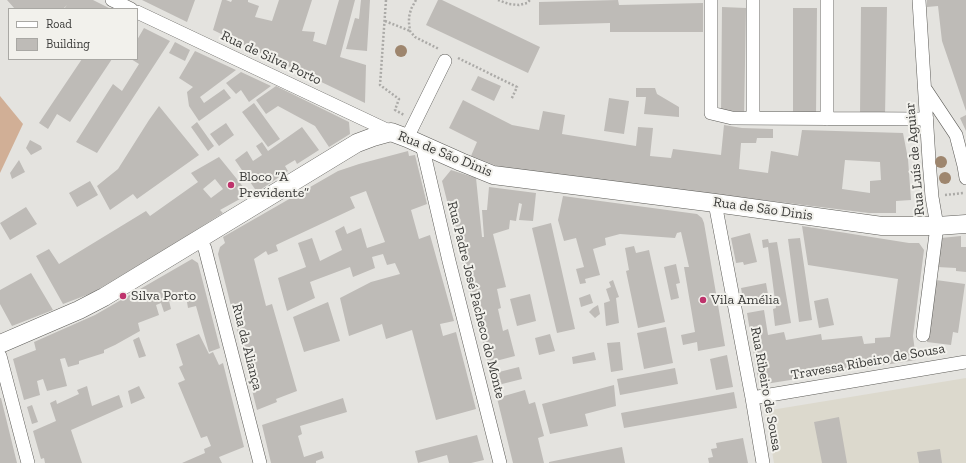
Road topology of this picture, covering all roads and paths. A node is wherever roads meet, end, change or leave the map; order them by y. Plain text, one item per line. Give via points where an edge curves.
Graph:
1 (112, 0) edge
2 (386, 0) edge
3 (416, 0) edge
4 (498, 0) edge
5 (530, 0) edge
6 (711, 0) edge
7 (754, 0) edge
8 (827, 0) edge
9 (919, 0) edge
10 (129, 8) edge
11 (138, 12) edge
12 (385, 21) junction
13 (410, 31) junction
14 (446, 57) junction
15 (925, 88) junction
16 (511, 100) dead end
17 (754, 118) junction
18 (828, 119) junction
19 (927, 119) junction
20 (416, 121) junction
21 (407, 138) junction
22 (966, 178) edge
23 (966, 192) edge
24 (932, 197) junction
25 (715, 203) junction
26 (966, 224) edge
27 (937, 226) junction
28 (200, 239) junction
29 (922, 335) dead end
30 (0, 344) edge
31 (0, 356) edge
32 (966, 362) edge
33 (752, 398) junction
34 (28, 463) edge
35 (260, 463) edge
36 (500, 463) edge
37 (763, 463) edge

1 - 10 street
2 - 12 path
3 - 13 path via 409,17
4 - 5 path via 519,5
6 - 17 street via 711,113 732,118
7 - 17 street
8 - 18 street
9 - 15 street, Rua Luís de Aguiar
11 - 21 street, Rua de Silva Porto
12 - 13 path
12 - 20 path via 380,85 399,99 395,110
13 - 14 path via 419,40
14 - 16 path via 517,87
14 - 20 street
15 - 19 street, Rua Luís de Aguiar
15 - 22 street, Rua Luís de Aguiar via 956,135
17 - 18 street
18 - 19 street
19 - 24 street, Rua Luís de Aguiar
20 - 21 street
21 - 25 street, Rua de São Dinis via 493,175
21 - 28 street, Rua de São Dinis via 373,137 357,143
21 - 36 street, Rua Padre José Pacheco do Monte via 448,254
23 - 24 path
24 - 27 street, Rua Luís de Aguiar
25 - 27 street, Rua de São Dinis via 882,226
25 - 33 street, Rua Ribeiro de Sousa
26 - 27 street, Rua de São Dinis
27 - 29 street, Rua Luís de Aguiar
28 - 30 street, Rua de São Dinis via 104,297
28 - 35 street, Rua da Aliança via 205,249
31 - 34 street
32 - 33 street, Travessa Ribeiro de Sousa
33 - 37 street, Rua Ribeiro de Sousa

